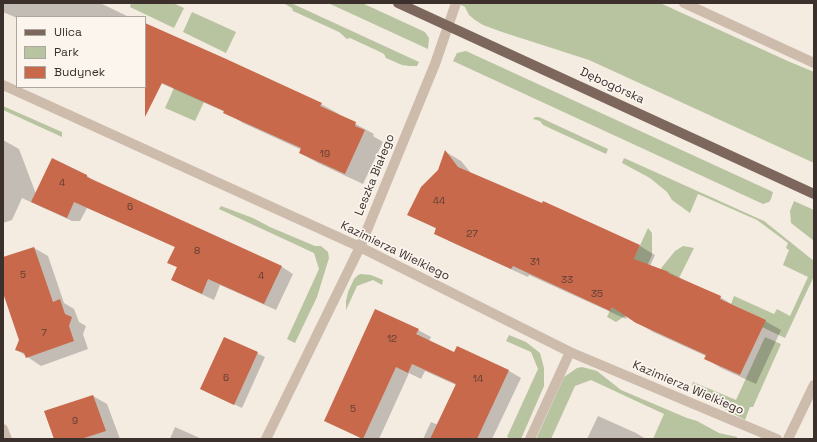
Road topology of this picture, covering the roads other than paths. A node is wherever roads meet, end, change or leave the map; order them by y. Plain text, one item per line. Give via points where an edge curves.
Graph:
1 (398, 3) edge
2 (456, 3) edge
3 (684, 3) edge
4 (448, 26) junction
5 (814, 63) edge
6 (3, 85) edge
7 (814, 194) edge
8 (360, 247) junction
9 (570, 352) junction
10 (814, 385) edge
11 (3, 428) edge
12 (7, 439) edge
13 (266, 439) edge
14 (530, 439) edge
15 (777, 439) edge
16 (788, 439) edge

1 - 4 main road, Dębogórska
2 - 4 street, Leszka Białego
3 - 5 street
4 - 7 main road, Dębogórska
4 - 8 street, Leszka Białego
6 - 8 street, Kazimierza Wielkiego
8 - 9 street, Kazimierza Wielkiego
8 - 13 street, Leszka Białego
9 - 14 street
9 - 15 street, Kazimierza Wielkiego
10 - 16 street
11 - 12 street

